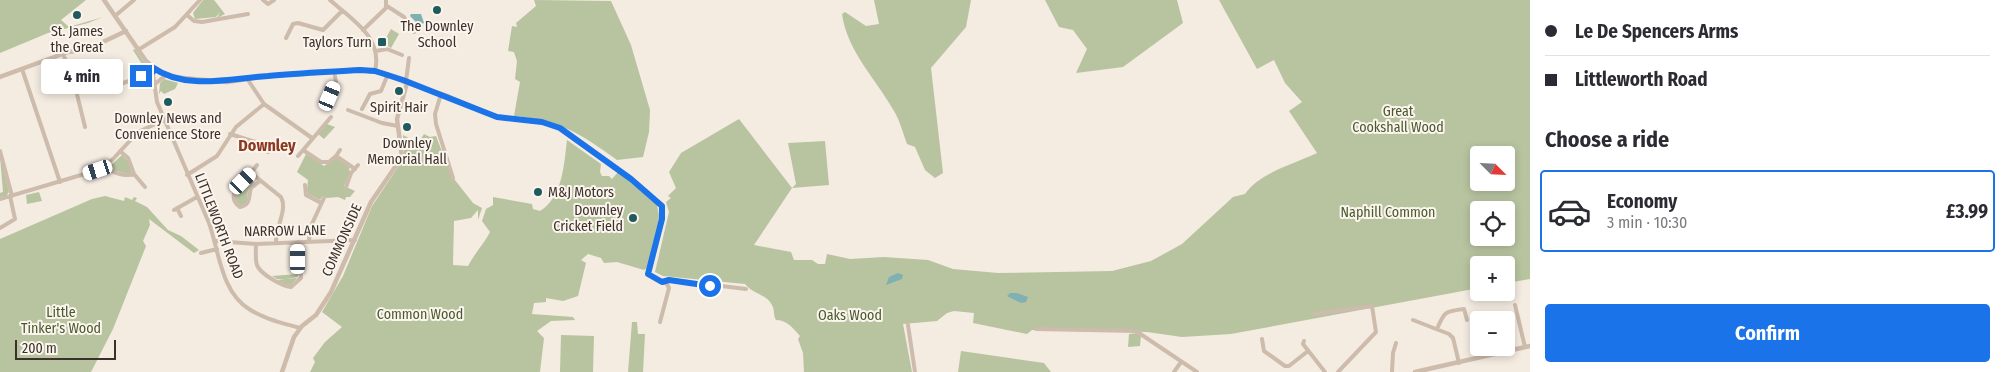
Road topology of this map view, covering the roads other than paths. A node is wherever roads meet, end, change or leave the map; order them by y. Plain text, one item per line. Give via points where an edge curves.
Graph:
1 (104, 0) edge
2 (134, 0) edge
3 (200, 0) edge
4 (263, 0) edge
5 (274, 0) edge
6 (330, 0) edge
7 (386, 0) edge
8 (387, 6) junction
9 (342, 11) junction
10 (248, 14) dead end
11 (187, 15) junction
12 (115, 16) junction
13 (363, 30) junction
14 (126, 31) junction
15 (414, 32) dead end
16 (286, 38) dead end
17 (138, 50) junction
18 (376, 51) junction
19 (63, 54) junction
20 (402, 55) dead end
21 (409, 58) dead end
22 (22, 69) junction
23 (153, 70) junction
24 (334, 71) junction
25 (375, 71) junction
26 (388, 74) junction
27 (166, 75) junction
28 (0, 77) edge
29 (248, 80) junction
30 (406, 82) junction
31 (155, 84) junction
32 (111, 87) dead end
33 (441, 94) junction
34 (331, 97) dead end
35 (264, 104) junction
36 (348, 110) dead end
37 (362, 110) dead end
38 (331, 117) dead end
39 (164, 120) junction
40 (238, 126) junction
41 (398, 126) junction
42 (85, 127) dead end
43 (230, 134) junction
44 (243, 136) junction
45 (312, 138) junction
46 (303, 150) junction
47 (340, 150) dead end
48 (0, 151) edge
49 (120, 151) junction
50 (268, 152) dead end
51 (298, 156) dead end
52 (336, 156) junction
53 (257, 165) dead end
54 (105, 166) junction
55 (251, 173) junction
56 (134, 174) junction
57 (187, 175) junction
58 (453, 178) dead end
59 (260, 181) junction
60 (60, 182) junction
61 (305, 185) dead end
62 (145, 186) dead end
63 (346, 187) dead end
64 (11, 196) junction
65 (197, 197) junction
66 (0, 199) edge
67 (181, 216) dead end
68 (0, 228) edge
69 (355, 240) junction
70 (310, 241) junction
71 (216, 242) junction
72 (298, 242) junction
73 (276, 243) junction
74 (256, 244) junction
75 (217, 249) junction
76 (201, 253) dead end
77 (662, 282) junction
78 (746, 288) dead end
79 (1516, 305) dead end
80 (1313, 314) dead end
81 (1413, 320) dead end
82 (1467, 320) dead end
83 (660, 322) dead end
84 (908, 324) dead end
85 (300, 328) junction
86 (1437, 329) junction
87 (1036, 330) dead end
88 (1262, 339) dead end
89 (1304, 341) dead end
90 (1396, 342) dead end
91 (1528, 347) edge
92 (1308, 351) junction
93 (1181, 362) junction
94 (1459, 363) junction
95 (282, 372) edge
96 (915, 372) edge
97 (1174, 372) edge
98 (1197, 372) edge
99 (1325, 372) edge
100 (1338, 372) edge
101 (1392, 372) edge
102 (1415, 372) edge

1 - 12 street
2 - 12 street
3 - 11 street
4 - 5 street via 268,4
6 - 9 street
7 - 8 street
8 - 13 street
8 - 15 street via 404,17
9 - 13 street
9 - 16 street via 323,30 293,24
10 - 11 street via 202,22
11 - 17 street via 169,31
12 - 14 street
13 - 18 street via 373,41
14 - 17 street
14 - 19 street via 86,50
17 - 23 street
18 - 20 street via 386,49
18 - 25 street
19 - 22 street
19 - 42 street via 73,78
21 - 30 street
22 - 28 street
22 - 60 street
23 - 27 street
23 - 31 street, LITTLEWORTH ROAD
23 - 32 street
24 - 25 street
24 - 29 street
24 - 34 street via 336,82
25 - 26 street
26 - 30 street
26 - 37 street via 381,91 370,94
27 - 29 street via 221,81
27 - 31 street
29 - 35 street
30 - 33 street
30 - 41 street via 399,106
31 - 39 street, LITTLEWORTH ROAD
33 - 58 street via 435,114 436,124
33 - 77 street via 497,117 542,122 560,128 635,183 663,208 648,274
35 - 40 street
35 - 45 street
36 - 41 street
38 - 45 street
39 - 49 street via 138,132
39 - 57 street, LITTLEWORTH ROAD
40 - 43 street
40 - 44 street
41 - 69 street, COMMONSIDE via 402,157 372,202
43 - 44 street
43 - 57 street via 217,156
44 - 50 street
45 - 46 street
46 - 51 street
46 - 52 street via 324,163
47 - 52 street
48 - 64 street
49 - 54 street
49 - 56 street via 128,158
52 - 63 street via 357,167
53 - 55 street
54 - 56 street via 120,173
54 - 60 street
55 - 59 street
55 - 59 street via 235,189 237,204 247,204 251,188
56 - 62 street
57 - 65 street, LITTLEWORTH ROAD
59 - 73 street via 283,199
60 - 64 street
61 - 70 street via 306,195 322,200 310,228
64 - 66 street
64 - 68 street via 15,219
65 - 67 street via 175,209
65 - 71 street, LITTLEWORTH ROAD
69 - 70 street, NARROW LANE
69 - 85 street, COMMONSIDE via 331,292 316,315
70 - 72 street, NARROW LANE
71 - 74 street, NARROW LANE
71 - 75 street, LITTLEWORTH ROAD
72 - 73 street, NARROW LANE
72 - 74 street via 301,278 291,287 285,287 260,270
73 - 74 street, NARROW LANE
75 - 76 street
75 - 85 street, LITTLEWORTH ROAD via 222,271 240,303 256,313
77 - 78 street
77 - 83 street via 669,288
79 - 91 street
80 - 100 street via 1372,306 1376,332
81 - 86 street
82 - 86 street via 1464,307 1445,312
84 - 96 street
85 - 95 street via 289,348
86 - 94 street via 1453,338
87 - 93 street via 1136,331
88 - 92 street via 1264,352 1285,366
89 - 92 street
90 - 101 street via 1392,353
91 - 94 street
92 - 99 street
93 - 97 street
93 - 98 street
94 - 102 street

